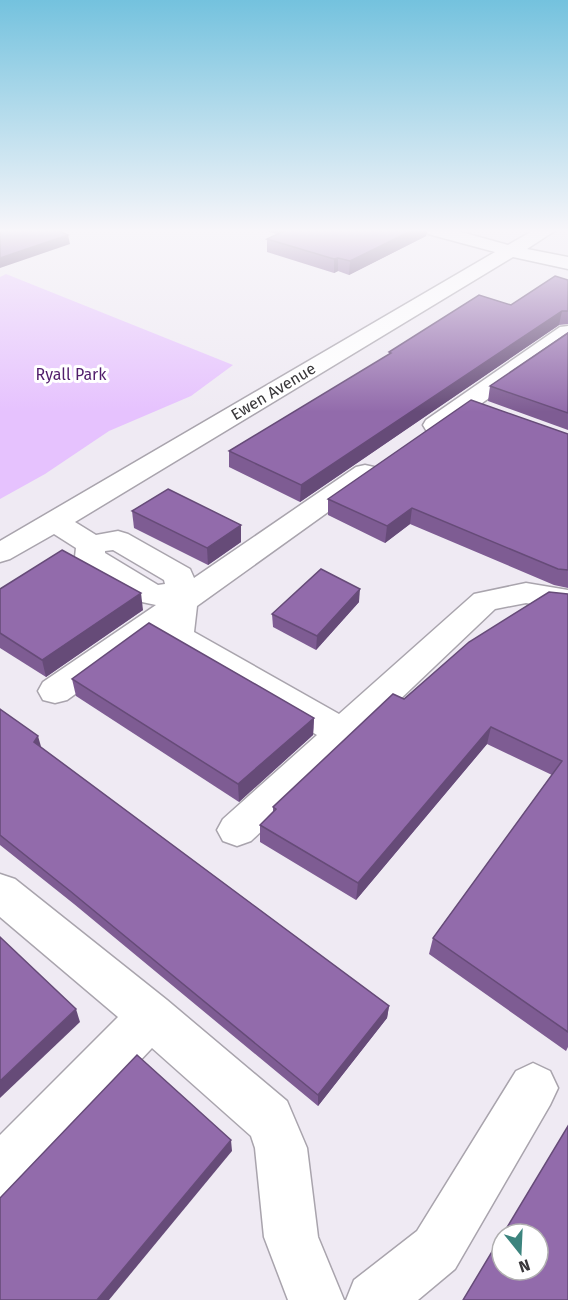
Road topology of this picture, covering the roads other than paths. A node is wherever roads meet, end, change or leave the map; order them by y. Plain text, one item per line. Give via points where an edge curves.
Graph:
1 (444, 291) edge
2 (545, 326) edge
3 (568, 332) edge
4 (466, 404) junction
5 (496, 415) edge
6 (417, 438) edge
7 (388, 458) edge
8 (56, 522) junction
9 (0, 553) edge
10 (182, 596) junction
11 (568, 600) edge
12 (55, 691) dead end
13 (343, 733) junction
14 (237, 830) dead end
15 (0, 892) edge
16 (151, 1016) junction
17 (533, 1088) dead end
18 (0, 1172) edge
19 (316, 1300) edge
20 (374, 1300) edge

1 - 8 street, Ewen Avenue
2 - 3 street
3 - 4 street
4 - 5 street
4 - 6 street
7 - 10 street
8 - 9 street, Ewen Avenue
8 - 10 street via 91,545 90,557 153,595
10 - 12 street
10 - 13 street via 177,637
11 - 13 street via 526,593 485,601
13 - 14 street
15 - 16 street
16 - 18 street
16 - 19 street via 269,1119 281,1148 291,1237
17 - 20 street via 436,1250

